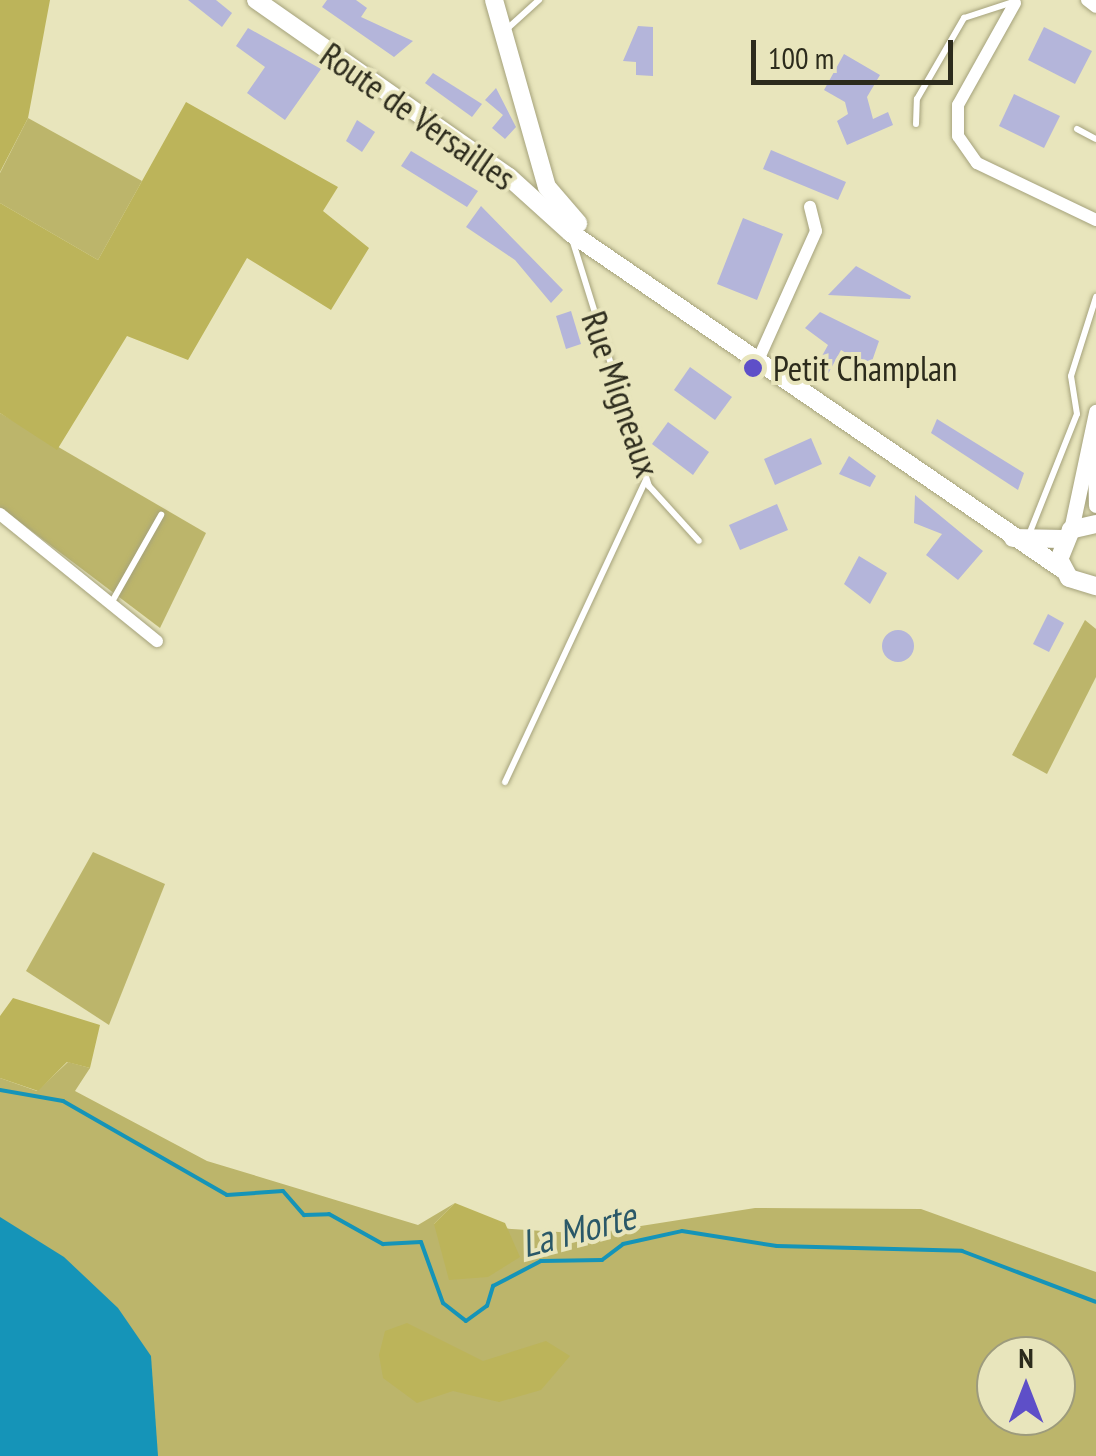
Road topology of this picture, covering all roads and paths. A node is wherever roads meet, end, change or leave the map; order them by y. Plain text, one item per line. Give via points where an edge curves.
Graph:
1 (256, 0) edge
2 (494, 0) edge
3 (540, 0) edge
4 (1086, 0) edge
5 (1016, 1) edge
6 (1096, 6) edge
7 (508, 28) junction
8 (916, 124) dead end
9 (1076, 129) dead end
10 (1096, 139) edge
11 (542, 198) junction
12 (810, 208) dead end
13 (1093, 214) edge
14 (570, 233) junction
15 (671, 295) junction
16 (1096, 298) edge
17 (759, 358) junction
18 (1096, 412) edge
19 (1096, 452) edge
20 (646, 478) junction
21 (1096, 505) edge
22 (0, 514) edge
23 (161, 515) dead end
24 (1096, 524) edge
25 (1067, 534) junction
26 (1017, 539) junction
27 (699, 541) dead end
28 (1062, 569) junction
29 (1094, 587) edge
30 (113, 600) junction
31 (156, 641) dead end
32 (505, 782) dead end

1 - 11 main road, Route de Versailles
2 - 7 main road
3 - 7 lane
4 - 6 street
5 - 8 lane via 964,18 917,99
5 - 13 street via 958,104 958,136 977,162
7 - 11 main road
9 - 10 lane
11 - 14 main road, Route de Versailles
11 - 15 main road
12 - 17 street via 816,231
14 - 15 main road, Route de Versailles
14 - 20 lane, Rue Migneaux
15 - 17 main road, Route de Versailles
16 - 26 lane via 1070,376 1077,414
17 - 26 main road, Route de Versailles
18 - 25 street
19 - 21 street
20 - 27 lane, Rue Migneaux
20 - 32 lane
22 - 30 street
23 - 30 lane
24 - 25 main road
25 - 26 main road
25 - 28 main road
26 - 28 main road, Route de Versailles
28 - 29 main road, Route de Versailles
30 - 31 street

